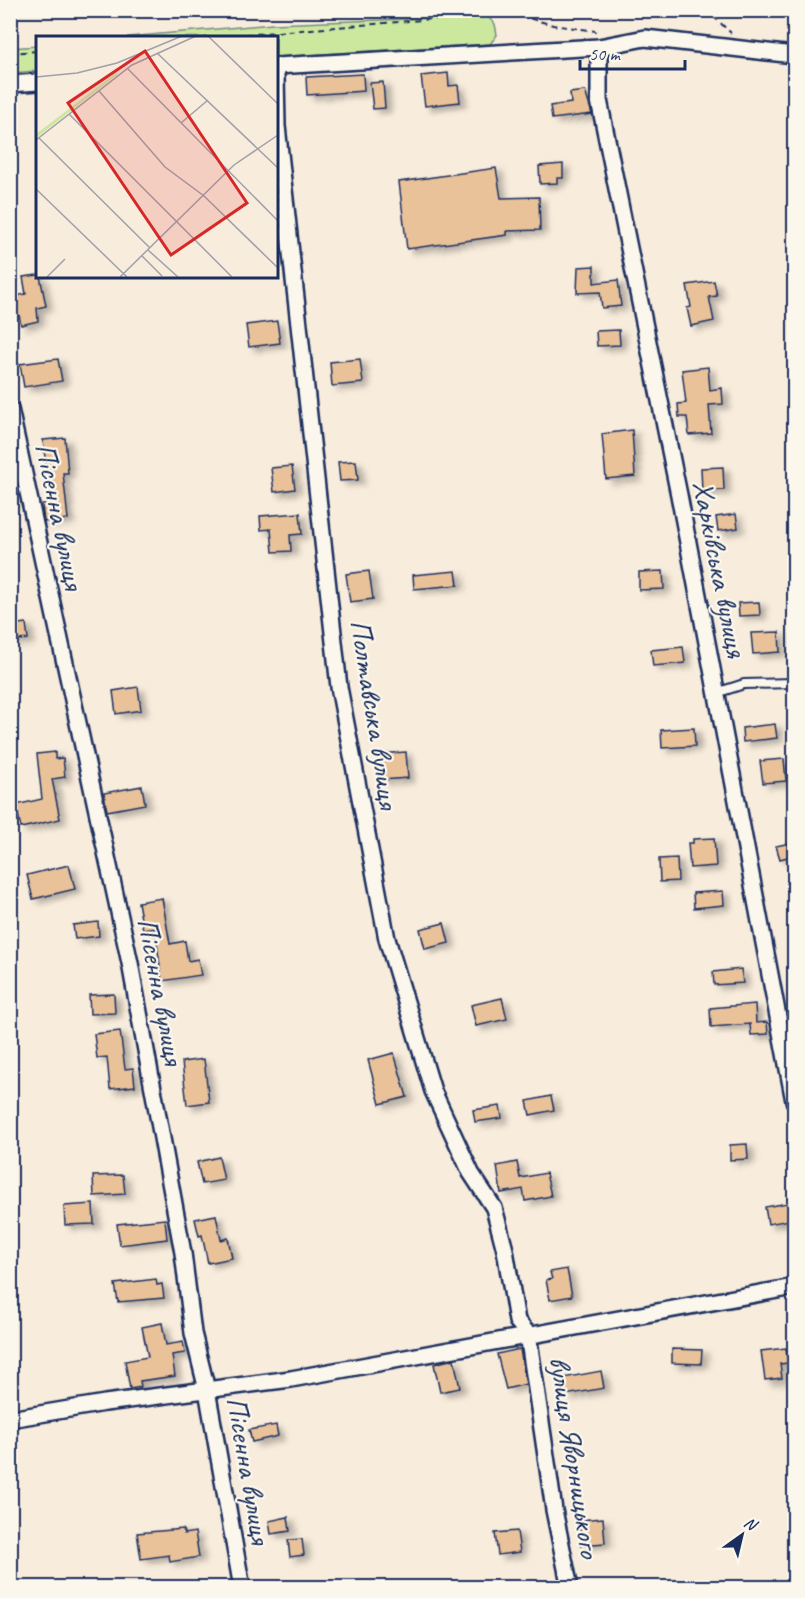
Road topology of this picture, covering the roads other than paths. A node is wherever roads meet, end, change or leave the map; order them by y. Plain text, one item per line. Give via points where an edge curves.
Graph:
1 (599, 40) junction
2 (795, 55) edge
3 (278, 66) edge
4 (36, 82) edge
5 (10, 84) edge
6 (278, 135) edge
7 (10, 409) edge
8 (795, 683) edge
9 (717, 693) junction
10 (795, 1101) edge
11 (795, 1287) edge
12 (528, 1334) junction
13 (207, 1390) junction
14 (10, 1419) edge
15 (242, 1587) edge
16 (570, 1587) edge

1 - 2 street via 645,38
1 - 3 street
1 - 9 street, Харківська вулиця via 599,100
4 - 5 street
6 - 12 street, Полтавська вулиця via 339,687 387,939 433,1091 471,1173 494,1208 517,1321
7 - 13 street, Пісенна вулиця via 130,963 183,1253 193,1333
8 - 9 lane via 744,684
9 - 10 street, Харківська вулиця
11 - 12 street
12 - 13 street via 291,1379
12 - 16 street, вулиця Яворницького via 554,1510
13 - 14 street
13 - 15 street, Пісенна вулиця

